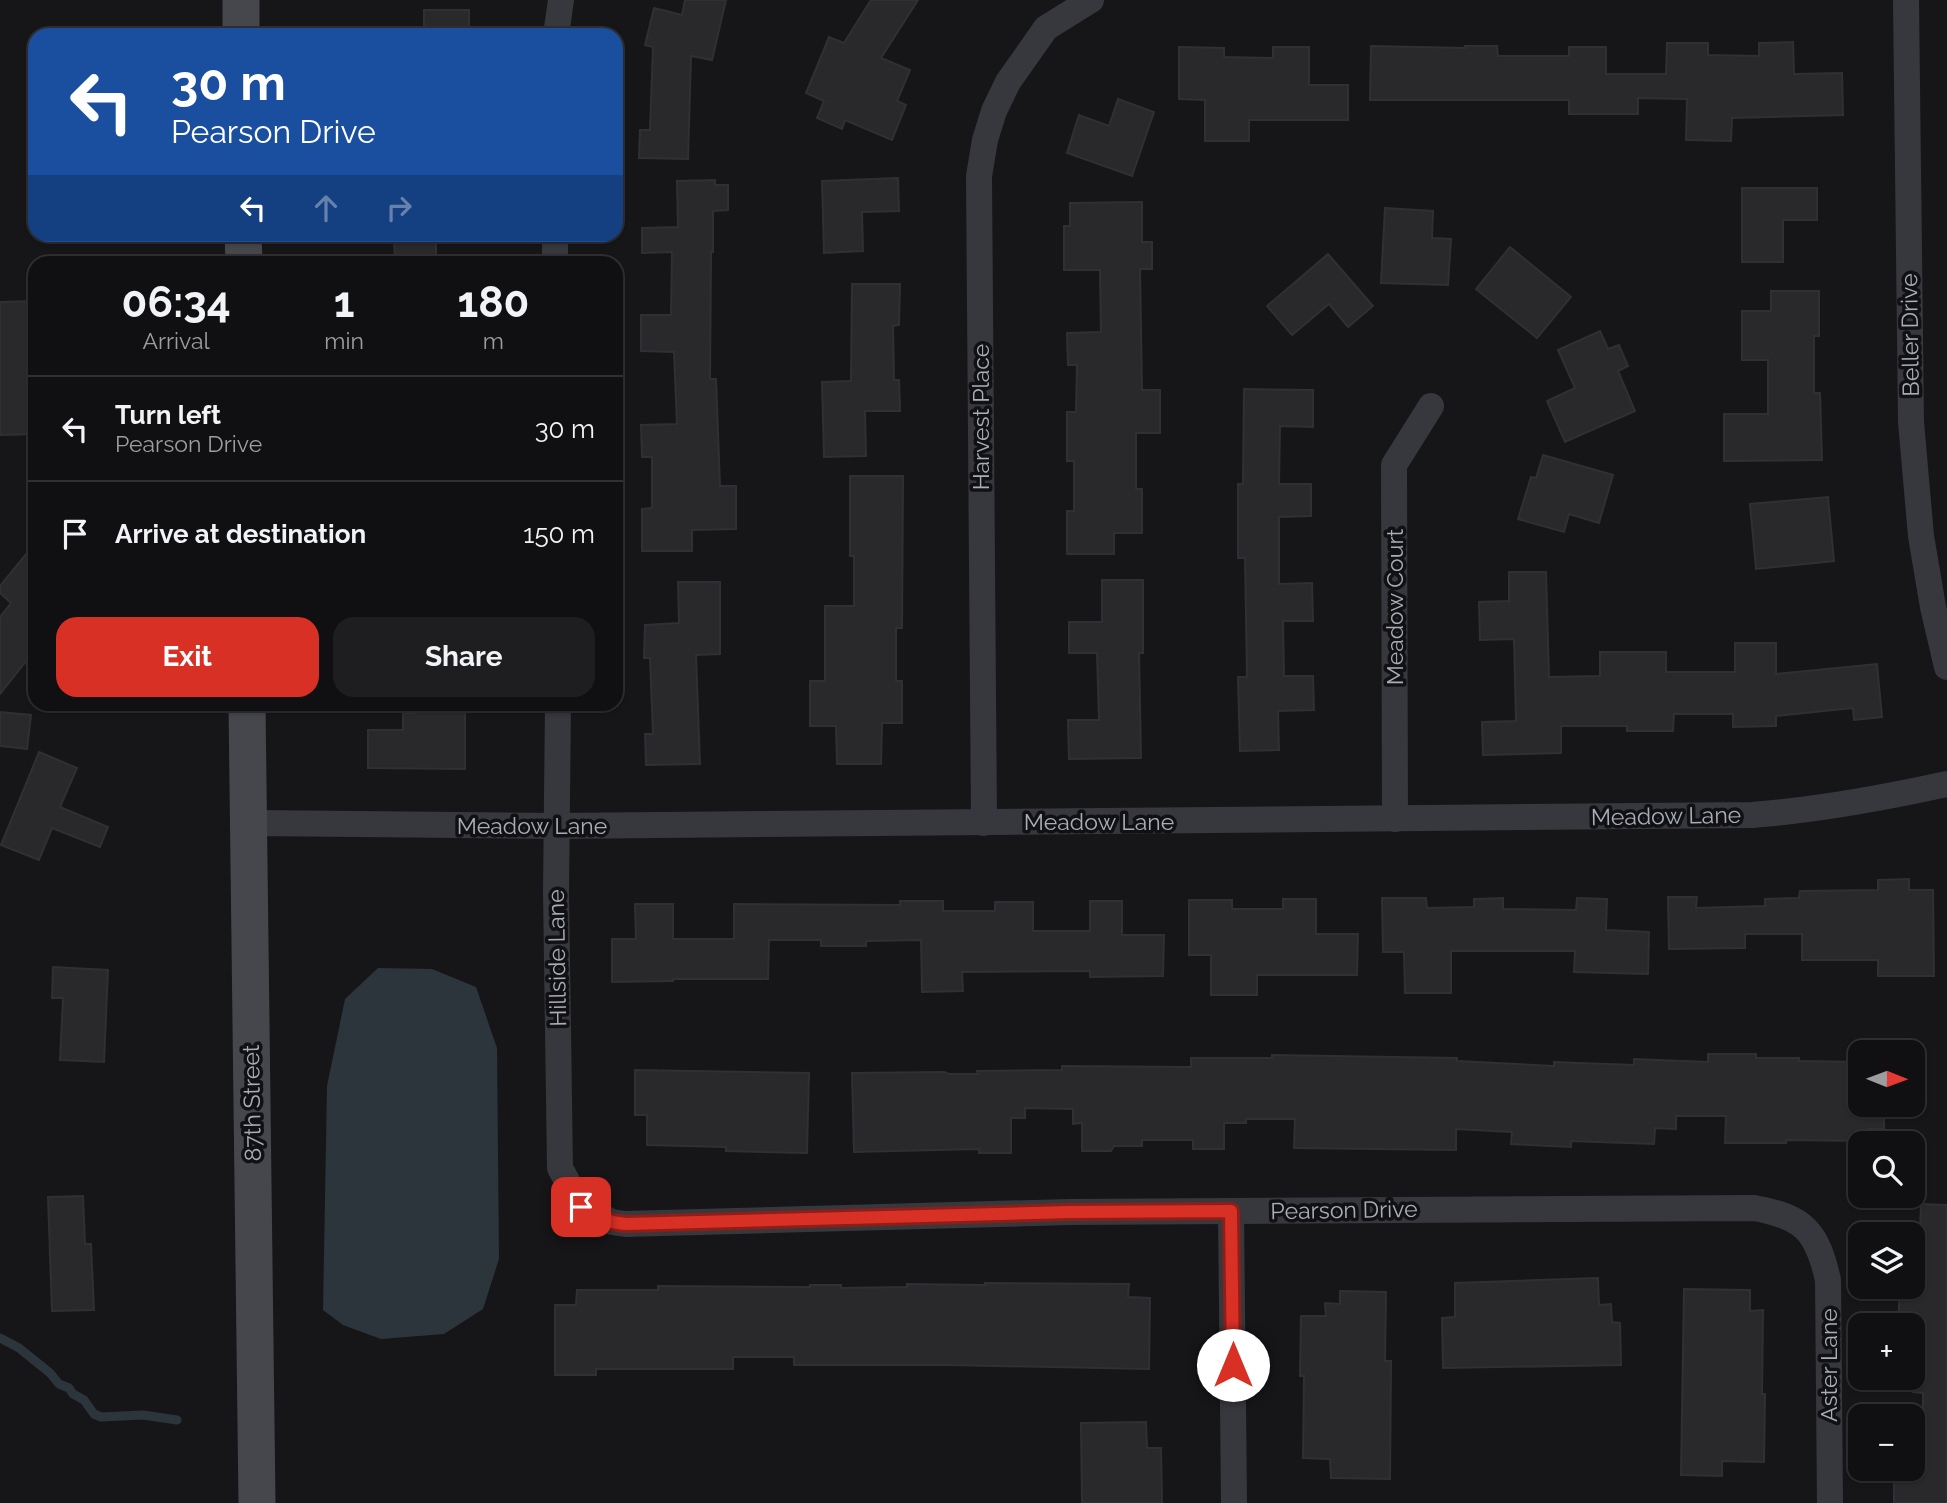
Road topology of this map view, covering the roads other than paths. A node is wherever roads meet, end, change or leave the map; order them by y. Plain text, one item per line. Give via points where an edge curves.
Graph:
1 (241, 0) edge
2 (561, 0) edge
3 (1091, 0) edge
4 (1906, 0) edge
5 (241, 28) edge
6 (557, 28) edge
7 (1431, 405) dead end
8 (1947, 667) edge
9 (247, 711) edge
10 (558, 711) edge
11 (1947, 783) edge
12 (1395, 819) junction
13 (984, 822) junction
14 (248, 823) junction
15 (557, 826) junction
16 (581, 1207) joint
17 (1231, 1211) junction
18 (1810, 1231) joint
19 (257, 1503) edge
20 (1234, 1503) edge
21 (1830, 1503) edge

1 - 5 main road
2 - 6 street
3 - 13 street, Harvest Place via 1046,29 1009,82 994,111 979,176
4 - 8 street, Beller Drive via 1911,422 1921,536
7 - 12 street, Meadow Court via 1394,466
9 - 14 main road, 87th Street
10 - 15 street, Hillside Lane
11 - 12 street, Meadow Lane via 1873,800 1752,815
12 - 13 street, Meadow Lane
13 - 15 street, Meadow Lane
14 - 15 street, Meadow Lane
14 - 19 main road, 87th Street
15 - 16 street, Hillside Lane via 560,1168
16 - 17 street, Pearson Drive via 625,1224
17 - 18 street, Pearson Drive via 1754,1208 1792,1218
17 - 20 street
18 - 21 street, Aster Lane via 1828,1280

